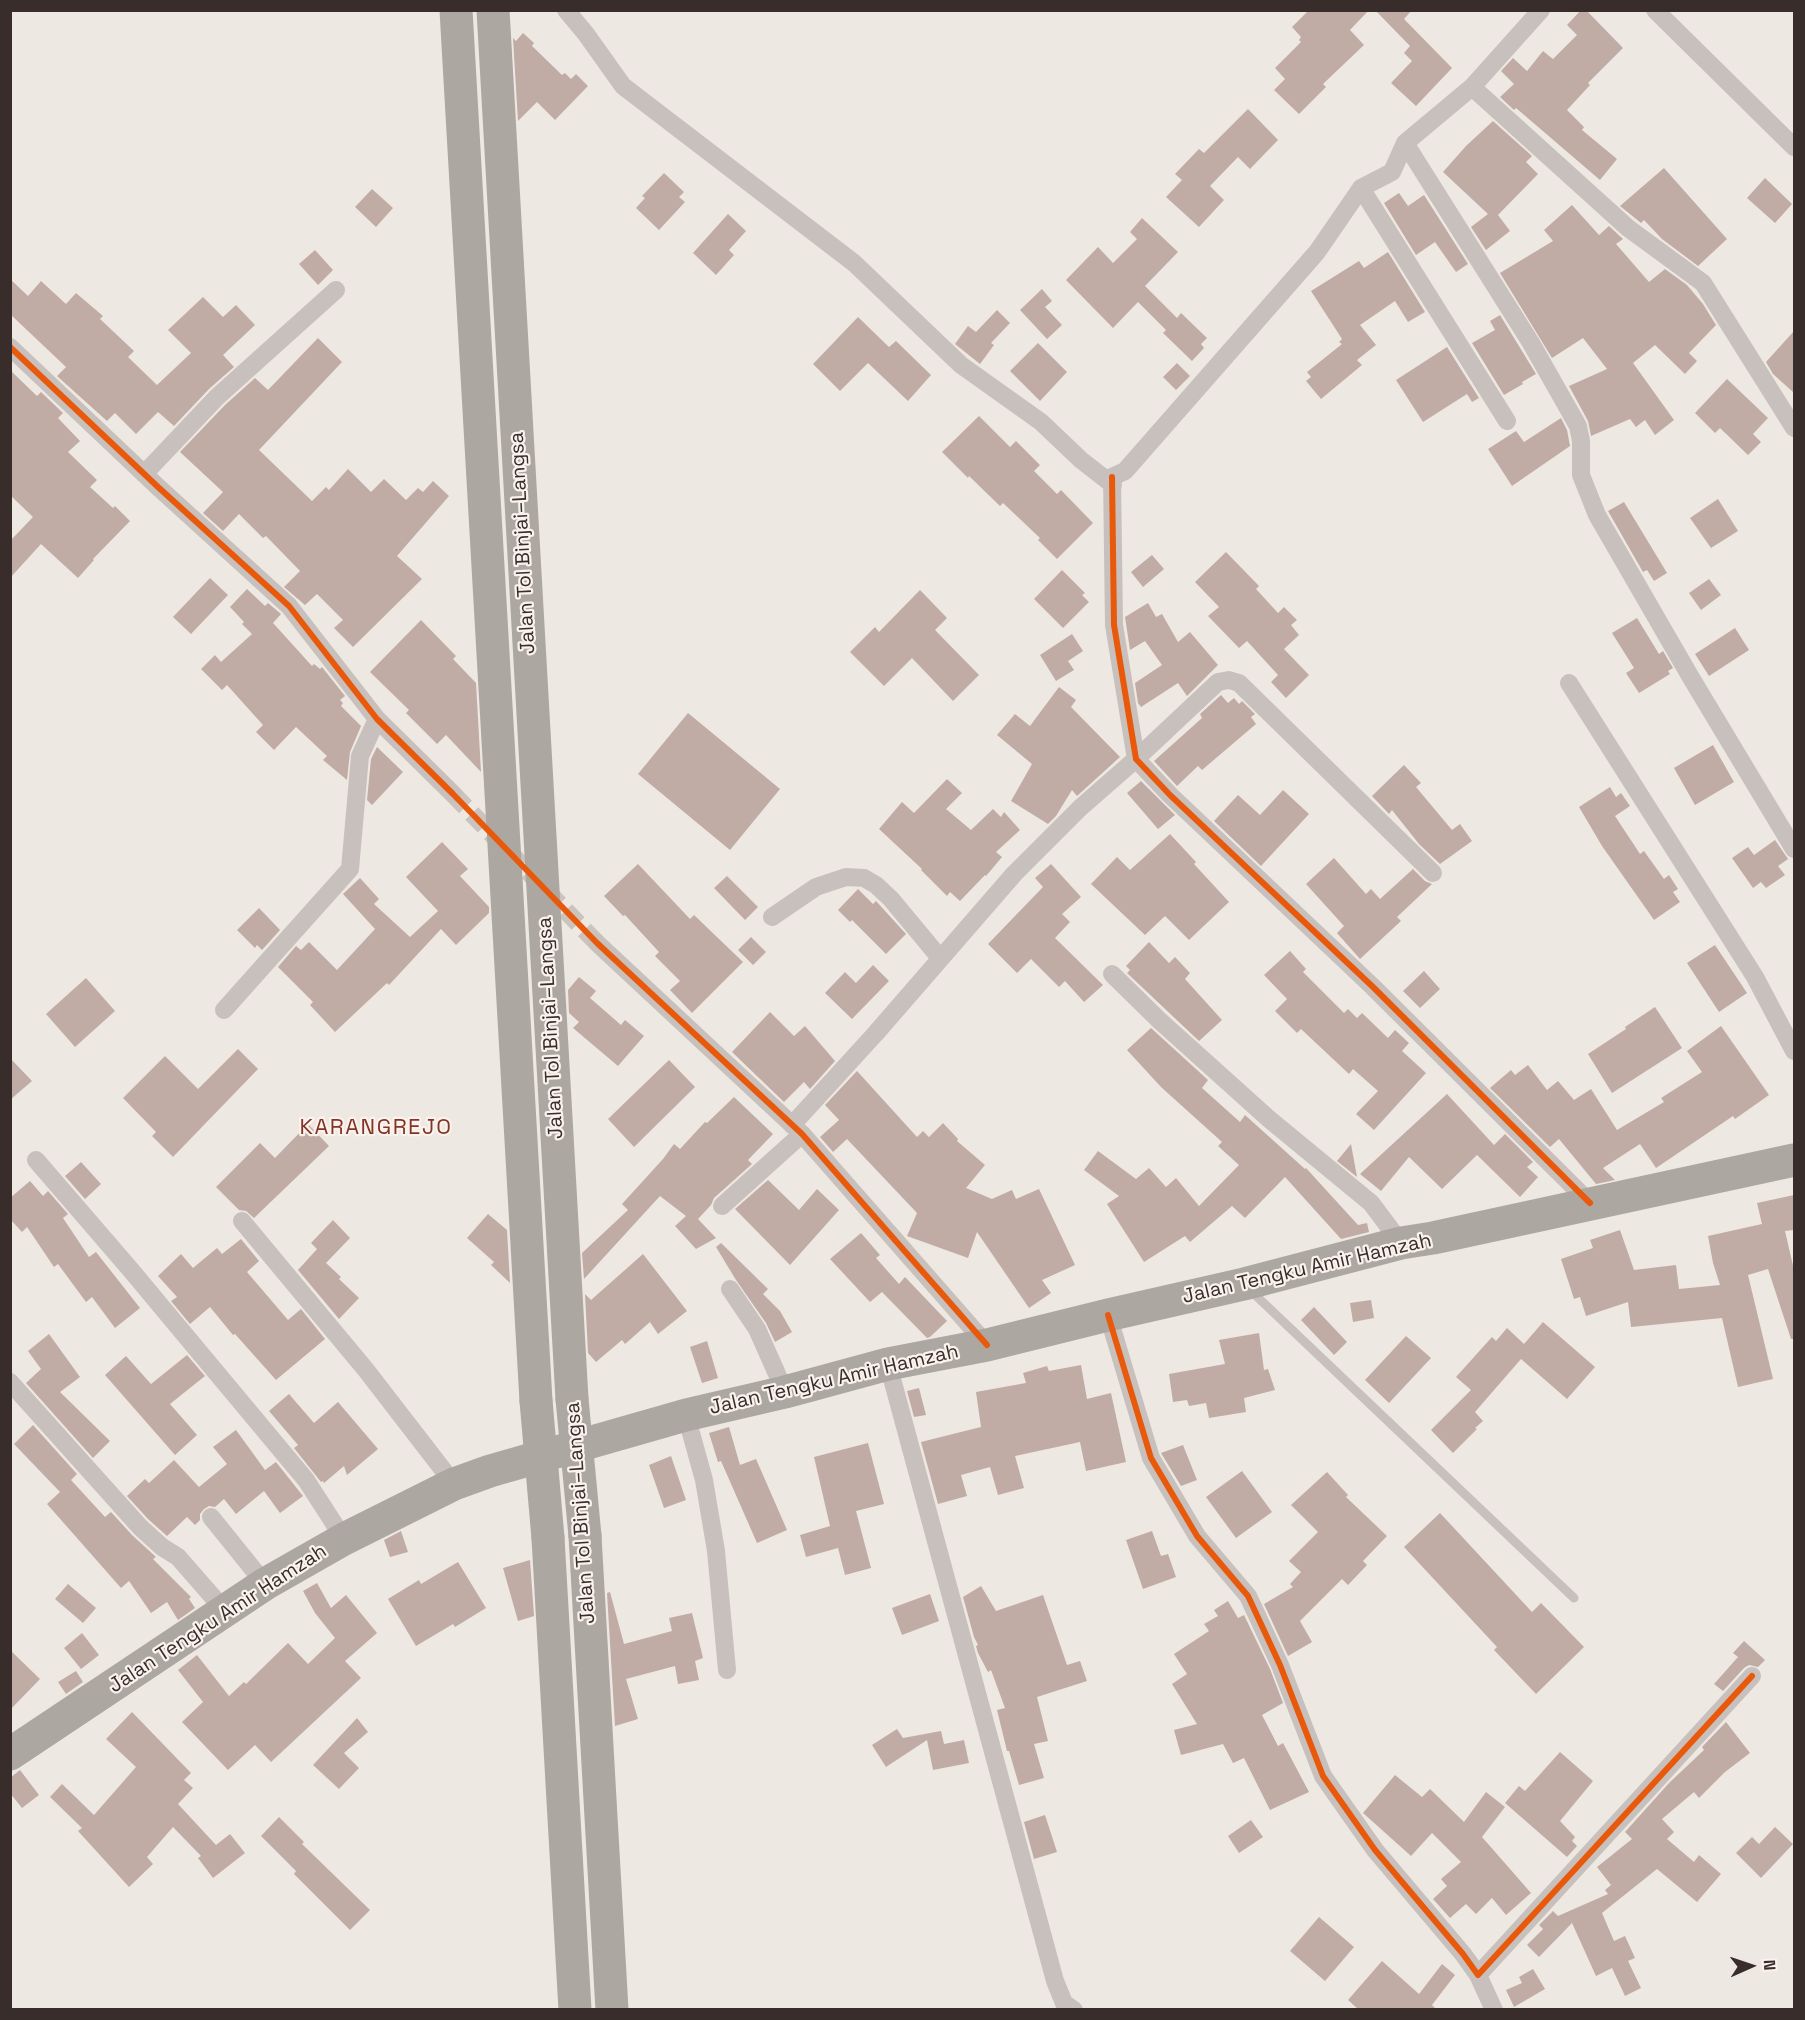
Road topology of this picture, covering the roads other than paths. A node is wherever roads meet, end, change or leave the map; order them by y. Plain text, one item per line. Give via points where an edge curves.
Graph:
1 (456, 10) edge
2 (493, 10) edge
3 (566, 10) edge
4 (1541, 10) edge
5 (1656, 10) edge
6 (1472, 87) junction
7 (1405, 143) junction
8 (1794, 147) edge
9 (1361, 188) junction
10 (336, 290) dead end
11 (10, 347) edge
12 (1507, 421) dead end
13 (1794, 428) edge
14 (144, 474) junction
15 (1112, 477) junction
16 (1569, 683) dead end
17 (377, 719) junction
18 (1136, 759) junction
19 (453, 794) tunnel mouth
20 (1794, 849) edge
21 (1433, 873) dead end
22 (772, 917) dead end
23 (597, 943) tunnel mouth
24 (940, 958) junction
25 (1112, 974) dead end
26 (224, 1010) dead end
27 (1794, 1050) edge
28 (797, 1129) junction
29 (36, 1160) dead end
30 (1794, 1160) edge
31 (1590, 1203) junction
32 (722, 1206) dead end
33 (242, 1221) dead end
34 (1401, 1243) junction
35 (1244, 1284) junction
36 (730, 1289) dead end
37 (1108, 1315) junction
38 (987, 1345) junction
39 (888, 1364) junction
40 (10, 1382) edge
41 (785, 1392) junction
42 (686, 1415) junction
43 (454, 1484) junction
44 (211, 1517) dead end
45 (344, 1539) junction
46 (265, 1584) junction
47 (1574, 1598) dead end
48 (226, 1612) junction
49 (728, 1670) dead end
50 (1752, 1676) dead end
51 (10, 1754) edge
52 (1478, 1976) junction
53 (575, 2010) edge
54 (612, 2010) edge
55 (1074, 2010) edge
56 (1494, 2010) edge

1 - 53 highway, Jalan Tol Binjai–Langsa, bridge
2 - 54 highway, Jalan Tol Binjai–Langsa, bridge via 572,1399 585,1536
3 - 15 street via 623,86 854,262 961,365 1041,422 1113,485
4 - 6 street
5 - 8 street
6 - 7 street
6 - 13 street via 1628,228 1703,283
7 - 9 street via 1392,172
7 - 20 street via 1531,343 1578,426 1581,475 1597,514
9 - 12 street
9 - 15 street via 1317,252 1125,471
10 - 14 street via 217,397
11 - 14 street
14 - 17 street via 289,606
15 - 18 street via 1114,625
16 - 27 street via 1755,977
17 - 19 street
17 - 26 street via 360,756 350,868
18 - 21 street via 1218,682 1235,681
18 - 24 street via 1014,874
18 - 31 street
22 - 24 street via 816,887 846,877 864,878 891,898
23 - 28 street
24 - 28 street
25 - 34 street via 1269,1119 1371,1203
28 - 32 street
28 - 38 street
29 - 45 street via 306,1480
30 - 31 highway, Jalan Tengku Amir Hamzah
31 - 34 highway, Jalan Tengku Amir Hamzah
33 - 43 street via 366,1370
34 - 35 highway, Jalan Tengku Amir Hamzah
35 - 37 highway, Jalan Tengku Amir Hamzah
35 - 47 lane
36 - 41 street via 757,1329
37 - 38 highway, Jalan Tengku Amir Hamzah
37 - 52 street via 1151,1458 1197,1536 1248,1596 1323,1776 1375,1850
38 - 39 highway, Jalan Tengku Amir Hamzah
39 - 41 highway, Jalan Tengku Amir Hamzah
39 - 55 street via 1055,1981 1064,2003
40 - 48 street via 140,1527 178,1557
41 - 42 highway, Jalan Tengku Amir Hamzah
42 - 43 highway, Jalan Tengku Amir Hamzah
42 - 49 street via 704,1480 716,1551
43 - 45 highway, Jalan Tengku Amir Hamzah
44 - 46 street
45 - 46 highway, Jalan Tengku Amir Hamzah
46 - 48 highway, Jalan Tengku Amir Hamzah
48 - 51 highway, Jalan Tengku Amir Hamzah
50 - 52 street
52 - 56 street

